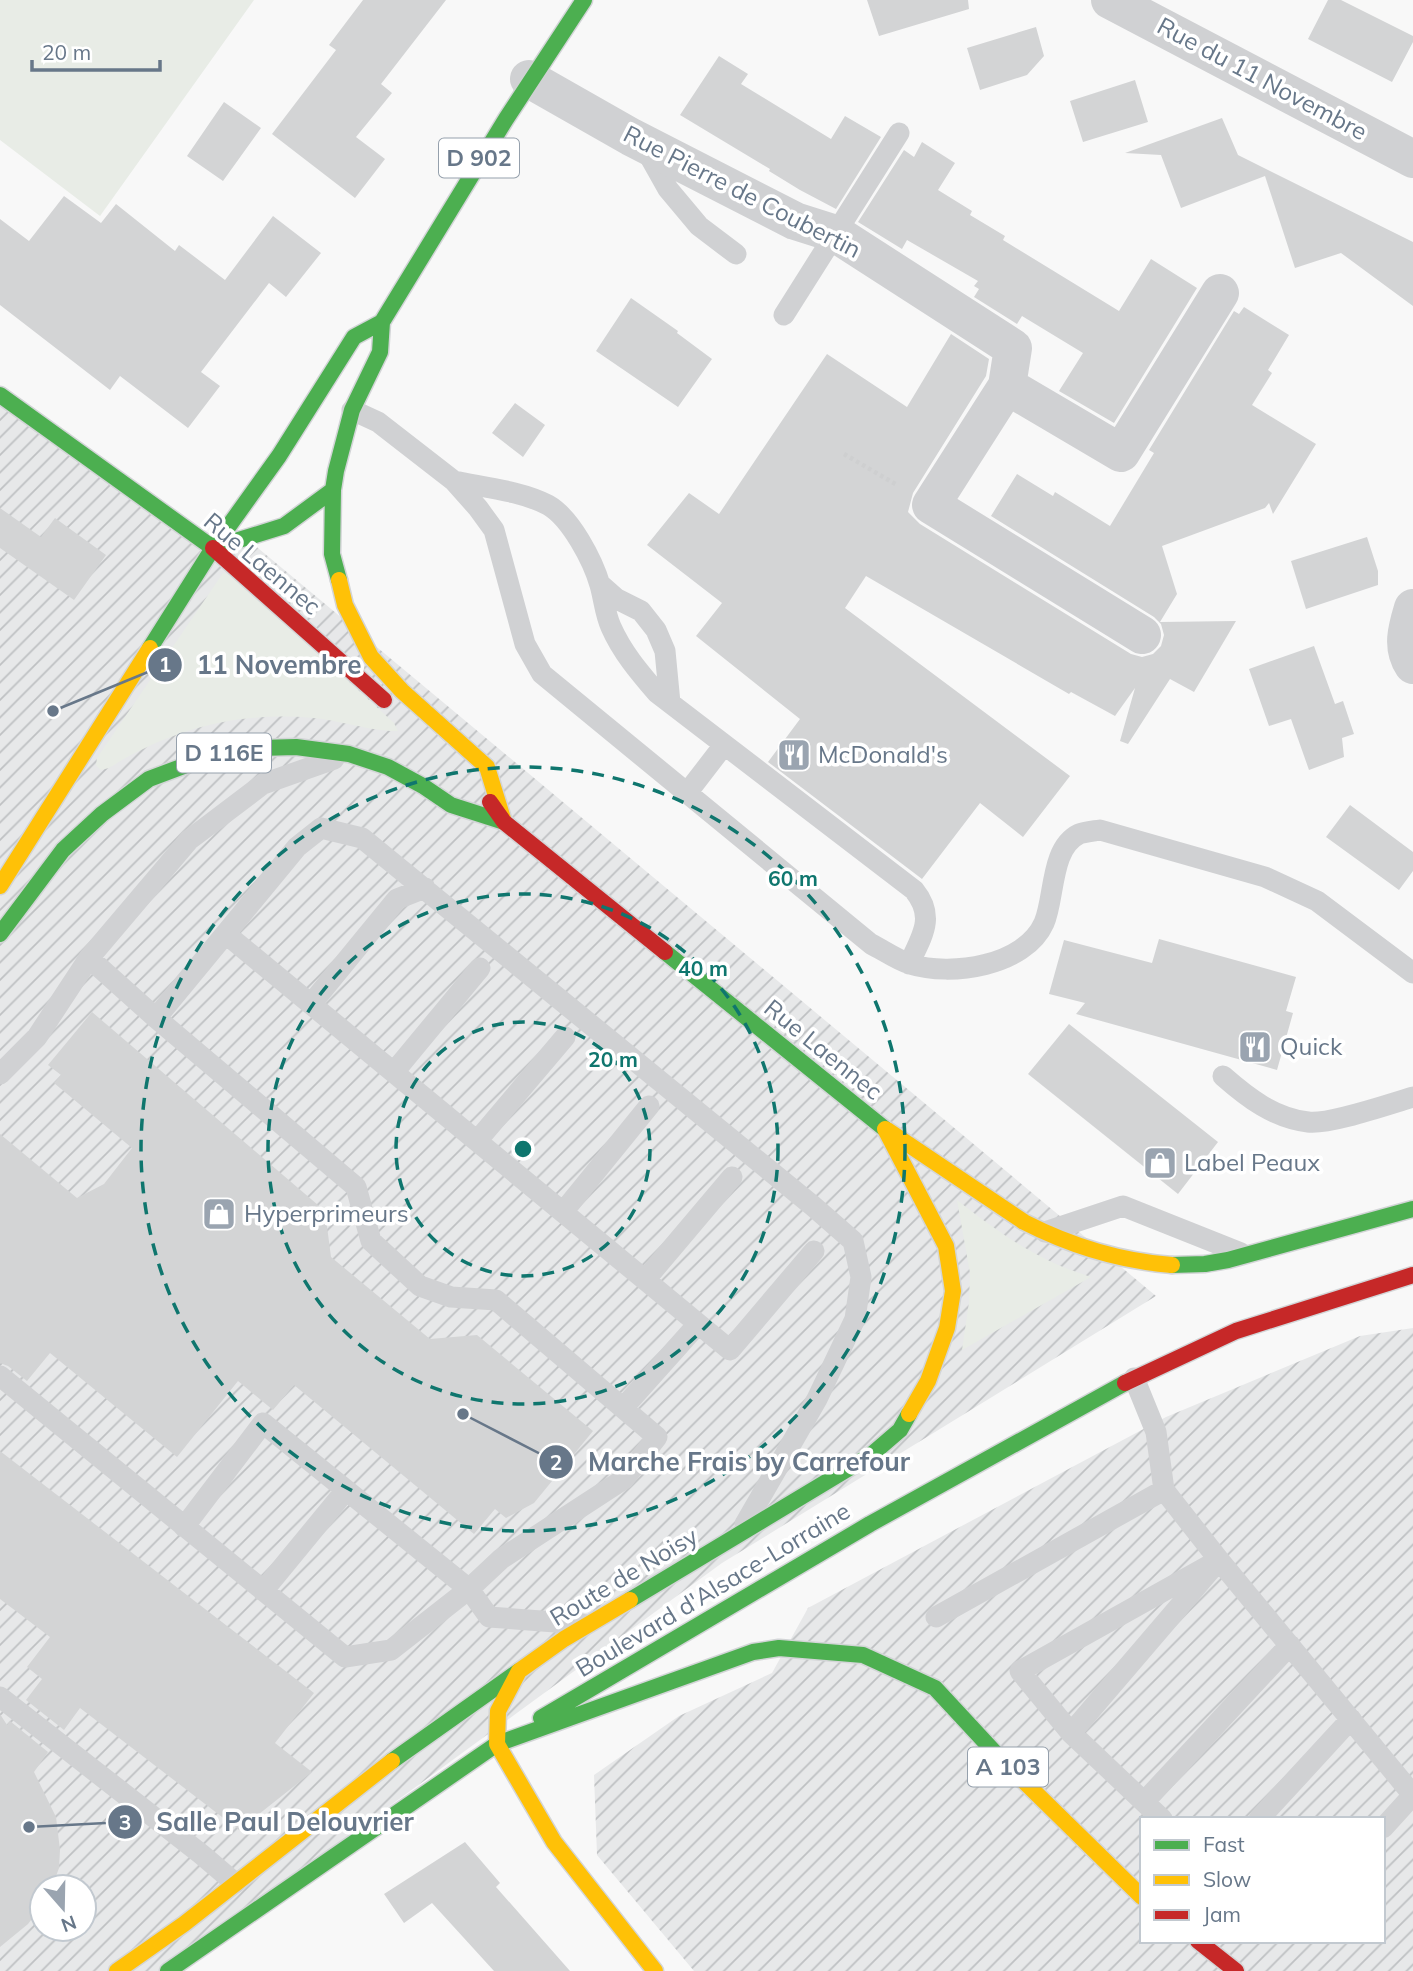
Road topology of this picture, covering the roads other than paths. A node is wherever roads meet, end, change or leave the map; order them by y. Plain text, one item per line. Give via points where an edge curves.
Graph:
1 (584, 0) edge
2 (1110, 0) edge
3 (529, 79) junction
4 (899, 133) dead end
5 (642, 143) junction
6 (1413, 159) edge
7 (836, 234) junction
8 (736, 254) dead end
9 (1220, 293) dead end
10 (784, 315) dead end
11 (382, 322) junction
12 (1007, 386) junction
13 (0, 395) edge
14 (352, 410) junction
15 (454, 481) junction
16 (333, 489) junction
17 (213, 548) junction
18 (600, 584) junction
19 (1413, 608) edge
20 (1142, 635) dead end
21 (1413, 664) edge
22 (670, 703) junction
23 (395, 710) dead end
24 (724, 745) junction
25 (349, 754) junction
26 (476, 783) dead end
27 (687, 793) junction
28 (503, 822) junction
29 (0, 886) edge
30 (425, 888) junction
31 (0, 934) edge
32 (226, 934) junction
33 (89, 958) junction
34 (909, 964) junction
35 (480, 968) dead end
36 (1413, 973) edge
37 (311, 1004) junction
38 (156, 1018) junction
39 (565, 1037) dead end
40 (394, 1072) junction
41 (0, 1074) edge
42 (1223, 1076) dead end
43 (1413, 1097) edge
44 (649, 1106) dead end
45 (885, 1129) junction
46 (477, 1141) junction
47 (732, 1177) dead end
48 (1413, 1209) edge
49 (563, 1212) junction
50 (1044, 1232) junction
51 (814, 1251) dead end
52 (1246, 1255) junction
53 (1413, 1275) edge
54 (645, 1280) junction
55 (698, 1324) junction
56 (0, 1376) edge
57 (1134, 1378) junction
58 (623, 1408) junction
59 (346, 1490) junction
60 (1164, 1490) junction
61 (184, 1527) junction
62 (738, 1535) junction
63 (1219, 1560) junction
64 (469, 1589) junction
65 (263, 1591) junction
66 (936, 1617) dead end
67 (584, 1624) junction
68 (1290, 1645) junction
69 (519, 1671) junction
70 (0, 1697) edge
71 (1351, 1719) junction
72 (1071, 1733) junction
73 (497, 1744) junction
74 (1144, 1801) junction
75 (1160, 1817) edge
76 (1261, 1817) edge
77 (1385, 1826) edge
78 (235, 1883) junction
79 (1140, 1895) edge
80 (1201, 1943) edge
81 (117, 1971) edge
82 (168, 1971) edge
83 (655, 1971) edge
84 (1236, 1971) edge

1 - 3 main road, D 902
2 - 6 street, Rue du 11 Novembre
3 - 5 street, Rue Pierre de Coubertin
3 - 11 main road, D 902
4 - 7 lane
5 - 7 street, Rue Pierre de Coubertin via 795,221
5 - 8 lane via 668,189 691,217
7 - 10 lane
7 - 12 street, Rue Pierre de Coubertin via 1013,348
9 - 12 street via 1121,453
11 - 14 main road, D 902 via 380,352
11 - 17 main road, D 902 via 354,337 279,456
12 - 20 street, Rue Pierre de Coubertin via 931,505
13 - 17 main road, Rue Laennec
14 - 15 lane via 378,422
14 - 16 main road, D 902
15 - 18 lane via 535,499 551,507 570,526
15 - 27 lane via 494,530 525,645 542,674
16 - 17 main road via 284,526
16 - 28 main road, Rue Laennec via 331,554 345,605 371,657 487,767
17 - 23 main road, Rue Laennec
17 - 29 main road, D 902
18 - 22 lane via 610,625 627,658
18 - 22 lane via 640,611 656,631 665,652
19 - 21 street via 1406,653
22 - 24 lane
24 - 27 lane
24 - 34 lane via 914,890 924,903 926,919
25 - 28 main road, Rue Laennec / D 116E via 388,767 451,805
25 - 31 main road, Rue Laennec / D 116E via 260,748 213,755 149,779 63,850
25 - 33 lane via 264,784 189,840
26 - 28 main road, Rue Laennec / D 116E
27 - 34 lane via 871,944
28 - 45 main road, Rue Laennec / D 116E
30 - 32 lane via 362,838 321,828 297,847
30 - 37 lane via 397,899
30 - 62 lane via 853,1241 861,1277 855,1319 817,1399
32 - 37 lane
32 - 38 lane
33 - 38 lane
33 - 41 lane via 37,1037
34 - 36 lane via 947,969 974,965 1006,959 1028,946 1044,922 1061,853 1078,835 1100,830 1265,877 1317,901
35 - 40 lane
37 - 40 lane
38 - 58 lane via 355,1187 371,1241 420,1286 451,1297 496,1300
39 - 46 lane
40 - 46 lane
42 - 43 lane via 1249,1099 1281,1116 1310,1123
44 - 49 lane
45 - 50 main road
45 - 62 main road, Route de Noisy via 946,1246 953,1291 947,1328 928,1381 900,1430 871,1455
46 - 49 lane
47 - 54 lane
48 - 52 main road
49 - 54 lane
50 - 52 main road via 1079,1248 1139,1262 1199,1265
50 - 52 lane via 1123,1206
51 - 55 lane via 730,1350
53 - 57 main road, Boulevard d'Alsace-Lorraine via 1236,1331
54 - 55 lane
55 - 58 lane
56 - 61 lane
57 - 60 lane via 1156,1432
57 - 73 main road, Boulevard d'Alsace-Lorraine via 870,1524
58 - 64 lane via 657,1437 624,1479 501,1559
59 - 61 lane via 263,1423
59 - 64 lane
59 - 65 lane
60 - 63 lane
60 - 66 lane
61 - 65 lane
62 - 67 main road, Route de Noisy
63 - 68 lane
63 - 72 lane
63 - 72 lane via 1020,1671
64 - 65 lane via 391,1650 345,1657
64 - 67 lane via 489,1617
67 - 69 main road, Route de Noisy
68 - 71 lane
68 - 74 lane
69 - 73 main road via 498,1711
69 - 78 main road, Route de Noisy via 387,1765
70 - 78 lane
71 - 76 lane
71 - 77 lane via 1413,1796
72 - 74 lane
73 - 79 main road, A 103 via 752,1652 779,1648 863,1655 935,1688 1017,1777
73 - 82 main road
73 - 83 main road via 554,1842
74 - 75 lane
78 - 81 main road, Route de Noisy
80 - 84 main road

